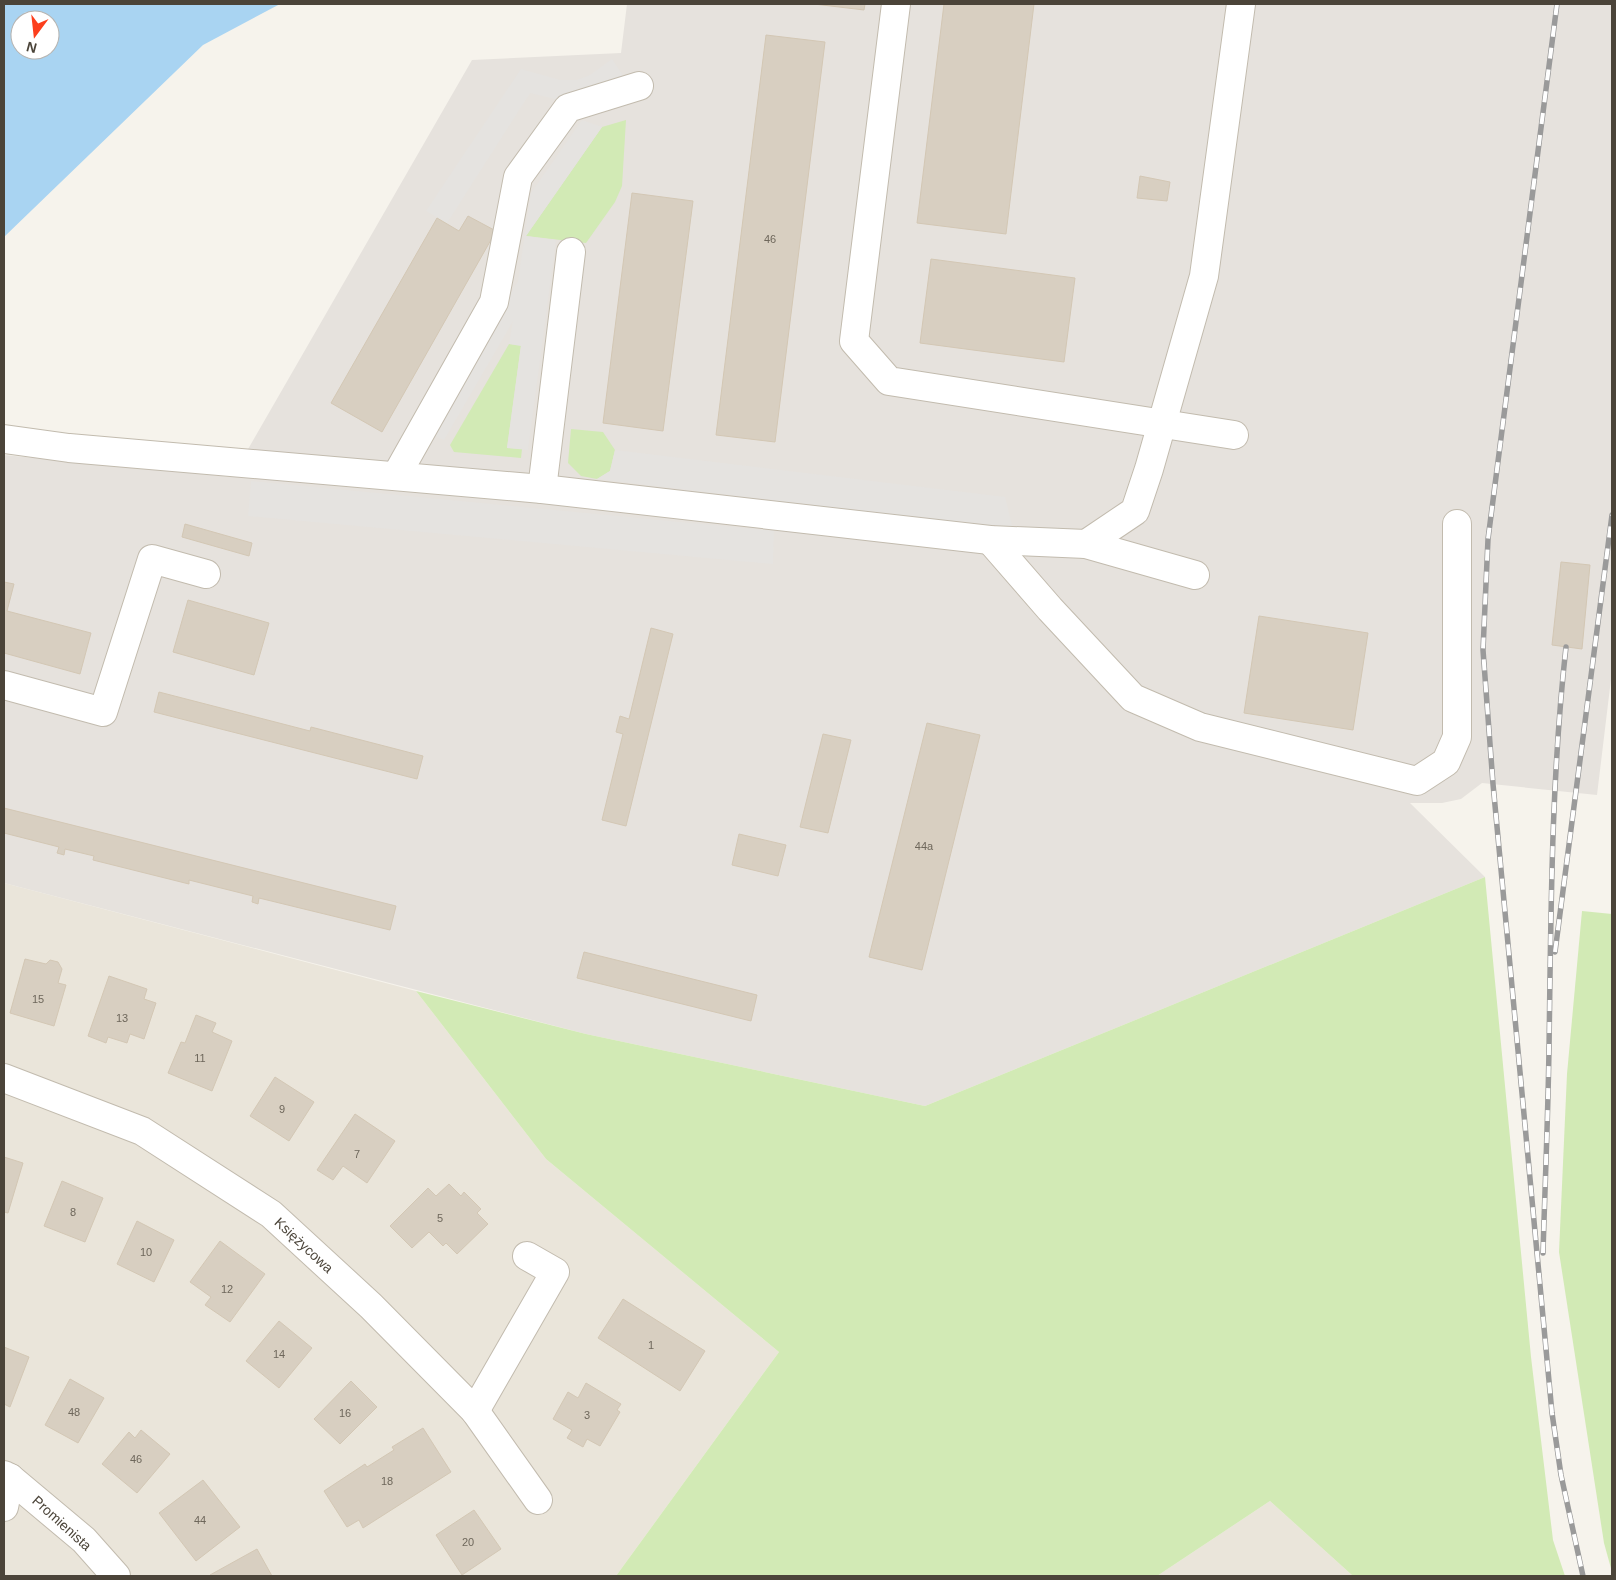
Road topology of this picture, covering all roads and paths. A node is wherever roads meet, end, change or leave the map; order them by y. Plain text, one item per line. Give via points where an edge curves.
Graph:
1 (896, 4) edge
2 (1241, 4) edge
3 (639, 86) dead end
4 (571, 252) dead end
5 (1162, 422) junction
6 (1234, 435) dead end
7 (4, 439) edge
8 (396, 476) junction
9 (542, 489) junction
10 (1456, 524) dead end
11 (990, 540) junction
12 (1086, 544) junction
13 (206, 574) dead end
14 (1195, 575) dead end
15 (4, 685) edge
16 (4, 1078) edge
17 (527, 1256) dead end
18 (475, 1411) junction
19 (7, 1476) edge
20 (538, 1500) dead end
21 (4, 1507) edge
22 (116, 1576) edge

1 - 5 street via 854,341 889,381
2 - 5 street via 1204,276
3 - 8 street via 568,108 518,177 494,302
4 - 9 street
5 - 6 street
5 - 12 street via 1134,511
7 - 8 street via 69,448
8 - 9 street
9 - 11 street
10 - 11 street via 1457,737 1446,762 1416,781 1200,727 1133,698
11 - 12 street
12 - 14 street
13 - 15 street via 152,559 103,712
16 - 18 street, Księżycowa via 142,1131 271,1214 371,1306
17 - 18 street via 555,1272
18 - 20 street, Księżycowa
19 - 21 street
19 - 22 street, Promienista via 84,1540

